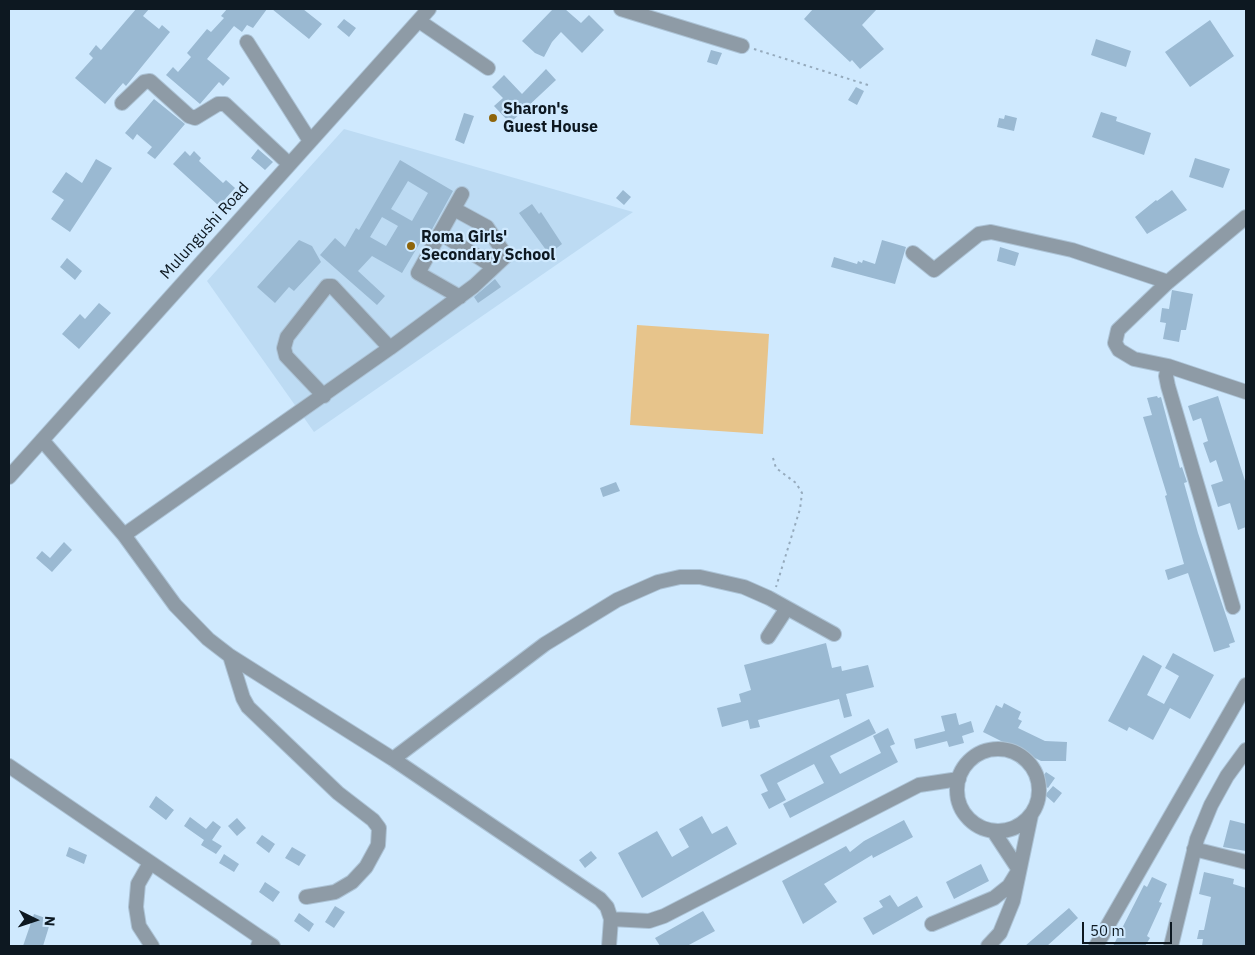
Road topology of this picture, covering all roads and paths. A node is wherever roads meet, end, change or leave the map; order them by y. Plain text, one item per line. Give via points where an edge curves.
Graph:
1 (429, 9) edge
2 (621, 9) edge
3 (419, 20) junction
4 (247, 42) dead end
5 (742, 46) joint
6 (488, 68) dead end
7 (871, 86) dead end
8 (122, 103) dead end
9 (310, 141) junction
10 (289, 164) junction
11 (462, 194) dead end
12 (454, 209) junction
13 (1246, 217) edge
14 (440, 233) junction
15 (913, 253) dead end
16 (494, 267) junction
17 (1168, 282) junction
18 (460, 297) junction
19 (390, 348) junction
20 (1168, 366) junction
21 (1246, 392) edge
22 (324, 396) junction
23 (42, 440) junction
24 (773, 458) dead end
25 (9, 477) edge
26 (124, 535) junction
27 (769, 598) junction
28 (1233, 607) dead end
29 (787, 608) junction
30 (834, 634) dead end
31 (768, 637) dead end
32 (230, 656) junction
33 (1246, 685) edge
34 (1246, 750) edge
35 (393, 759) junction
36 (9, 766) edge
37 (958, 779) junction
38 (1031, 815) junction
39 (994, 832) junction
40 (1194, 849) junction
41 (1246, 862) edge
42 (150, 863) junction
43 (1019, 870) junction
44 (306, 897) dead end
45 (611, 919) junction
46 (932, 924) dead end
47 (260, 942) edge
48 (152, 946) edge
49 (274, 946) edge
50 (609, 946) edge
51 (988, 946) edge
52 (1096, 946) edge
53 (1171, 946) edge

1 - 3 street, Mulungushi Road
2 - 5 street
3 - 6 street
3 - 9 street, Mulungushi Road
4 - 9 street
5 - 7 path
8 - 10 street via 144,82 150,81 195,118 218,104 226,104
9 - 10 street, Mulungushi Road
10 - 23 street, Mulungushi Road
11 - 12 street
12 - 14 street
12 - 16 street via 487,227 506,256
13 - 17 street
14 - 16 street
14 - 18 street via 418,273
15 - 17 street via 934,270 979,234 991,232 1072,250
16 - 18 street
17 - 20 street via 1118,330 1115,343 1125,355
18 - 19 street
19 - 22 street
19 - 22 street via 332,286 327,286 287,337 284,348 286,356
20 - 21 street
20 - 28 street via 1168,386
22 - 26 street
23 - 25 street, Mulungushi Road
23 - 26 street
24 - 27 path via 776,468 796,483 802,493 781,570
26 - 32 street via 175,605
27 - 29 street
27 - 35 street via 744,587 700,576 680,577 641,588 545,644
29 - 30 street
29 - 31 street
32 - 35 street
32 - 44 street via 248,707 379,828 378,845 366,867 352,882 335,892
33 - 52 street
34 - 40 street via 1211,805
35 - 45 street via 600,899
36 - 42 street
37 - 38 street via 969,762 985,751 1010,751 1022,757 1034,772 1040,790
37 - 39 street via 960,807 968,819 980,828
37 - 45 street via 919,785 664,916 642,921
38 - 39 street via 1008,831
38 - 43 street
39 - 43 street
40 - 41 street
40 - 53 street
42 - 47 street
42 - 48 street via 138,884 136,907 139,926
43 - 46 street via 1009,886 994,898
43 - 51 street via 1006,921
45 - 50 street
47 - 49 street

